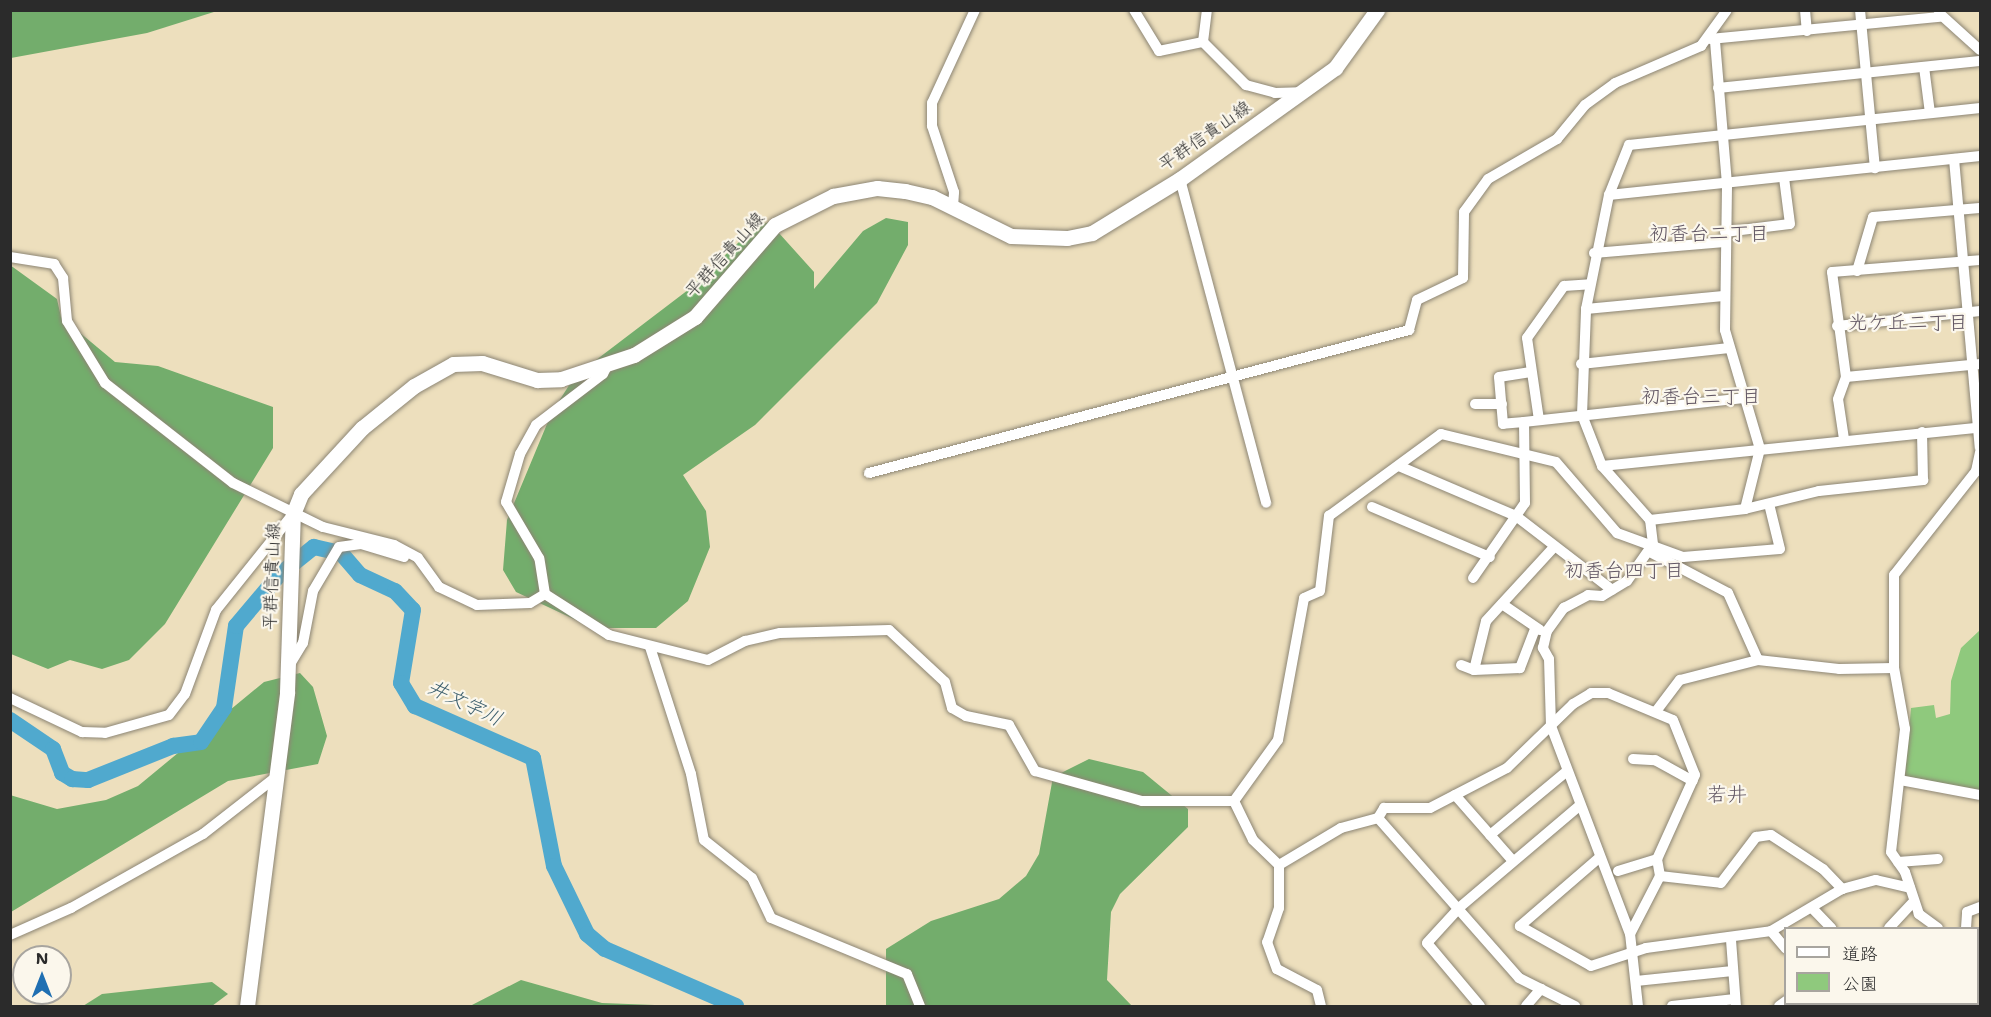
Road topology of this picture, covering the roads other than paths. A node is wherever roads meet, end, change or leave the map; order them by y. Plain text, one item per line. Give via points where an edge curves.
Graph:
1 (975, 10) edge
2 (1134, 10) edge
3 (1207, 10) edge
4 (1377, 10) edge
5 (1727, 10) edge
6 (1805, 10) edge
7 (1860, 10) edge
8 (1939, 14) edge
9 (1861, 25) junction
10 (1807, 31) junction
11 (1712, 40) junction
12 (1203, 42) junction
13 (1980, 50) edge
14 (1980, 61) edge
15 (1923, 67) junction
16 (1867, 72) junction
17 (1718, 88) junction
18 (1302, 92) junction
19 (1980, 108) edge
20 (1930, 113) junction
21 (1871, 120) junction
22 (1722, 136) junction
23 (1980, 156) edge
24 (1954, 159) junction
25 (1875, 168) junction
26 (1784, 178) junction
27 (1180, 179) junction
28 (1727, 184) junction
29 (1609, 195) junction
30 (953, 207) junction
31 (1980, 207) edge
32 (1959, 210) junction
33 (1725, 237) junction
34 (1594, 253) junction
35 (10, 257) edge
36 (1980, 260) edge
37 (1965, 261) junction
38 (1857, 271) junction
39 (1590, 284) junction
40 (1723, 296) junction
41 (1586, 309) junction
42 (1980, 311) edge
43 (1968, 312) junction
44 (1837, 326) junction
45 (1729, 348) junction
46 (608, 364) junction
47 (1581, 364) junction
48 (1977, 364) edge
49 (1531, 372) junction
50 (1846, 377) junction
51 (1233, 379) junction
52 (1746, 398) junction
53 (1475, 404) dead end
54 (1502, 404) junction
55 (1980, 414) edge
56 (1582, 415) junction
57 (1539, 420) junction
58 (1524, 422) junction
59 (1975, 428) junction
60 (1922, 432) junction
61 (1844, 439) junction
62 (1760, 449) junction
63 (1980, 450) edge
64 (1526, 456) junction
65 (1602, 465) junction
66 (1400, 466) junction
67 (869, 473) dead end
68 (1266, 503) dead end
69 (1769, 504) junction
70 (1372, 507) dead end
71 (1745, 509) junction
72 (293, 514) junction
73 (1516, 516) junction
74 (1650, 520) junction
75 (1554, 546) junction
76 (1652, 548) junction
77 (1490, 557) junction
78 (424, 566) junction
79 (1473, 578) dead end
80 (1612, 590) junction
81 (545, 594) junction
82 (1502, 604) junction
83 (1535, 629) junction
84 (1547, 631) junction
85 (650, 647) junction
86 (1758, 660) junction
87 (1461, 665) dead end
88 (289, 666) junction
89 (1894, 668) junction
90 (1474, 670) junction
91 (10, 698) edge
92 (1657, 710) junction
93 (1551, 726) junction
94 (1633, 759) dead end
95 (1568, 771) junction
96 (276, 777) junction
97 (1693, 780) junction
98 (1900, 780) junction
99 (1455, 795) junction
100 (1980, 795) edge
101 (1234, 801) junction
102 (1579, 806) junction
103 (1378, 818) junction
104 (1490, 835) junction
105 (1600, 857) junction
106 (1938, 859) dead end
107 (1657, 860) junction
108 (1513, 861) junction
109 (1898, 862) junction
110 (1279, 865) junction
111 (1618, 871) dead end
112 (1660, 876) junction
113 (1910, 888) junction
114 (1842, 889) junction
115 (1912, 903) junction
116 (1460, 907) junction
117 (1980, 907) edge
118 (1812, 908) junction
119 (1830, 927) edge
120 (1890, 927) edge
121 (1937, 927) edge
122 (1966, 927) edge
123 (1771, 931) junction
124 (1630, 934) junction
125 (10, 935) edge
126 (1731, 940) junction
127 (1784, 948) edge
128 (1633, 951) junction
129 (1732, 971) junction
130 (1636, 981) junction
131 (1541, 989) junction
132 (248, 1001) edge
133 (1736, 1003) edge
134 (1958, 1005) edge
135 (920, 1006) edge
136 (1321, 1006) edge
137 (1480, 1006) edge
138 (1526, 1006) edge
139 (1575, 1006) edge
140 (1638, 1006) edge
141 (1672, 1006) edge
142 (1941, 1006) edge

1 - 30 street via 932,103 932,126 954,192
2 - 12 street via 1159,51
3 - 12 street
4 - 18 main road, 平群信貴山線 via 1335,68
5 - 11 street
6 - 10 street
7 - 9 street
8 - 9 street
8 - 13 street
9 - 10 street
9 - 16 street
10 - 11 street
11 - 17 street
11 - 51 street via 1615,83 1585,105 1557,139 1488,179 1464,212 1463,278 1417,300 1409,330
12 - 18 street via 1246,85 1275,93
14 - 15 street
15 - 16 street
15 - 20 street
16 - 17 street
16 - 21 street
17 - 22 street
18 - 27 main road, 平群信貴山線
19 - 20 street
20 - 21 street
21 - 22 street
21 - 25 street
22 - 28 street
22 - 29 street via 1629,146
23 - 24 street
24 - 25 street
24 - 32 street
25 - 26 street
26 - 28 street
26 - 33 street via 1790,224
27 - 30 main road, 平群信貴山線 via 1092,233 1067,238 1011,236
27 - 51 street
28 - 29 street
28 - 33 street
29 - 34 street
30 - 46 main road, 平群信貴山線 via 932,196 878,188 809,204 776,225 715,299 676,334
31 - 32 street
32 - 37 street
32 - 38 street via 1873,217
33 - 34 street
33 - 40 street
34 - 39 street
35 - 72 street via 54,264 63,278 68,321 118,399 233,483
36 - 37 street
37 - 38 street
37 - 43 street
38 - 44 street via 1832,272
39 - 41 street
39 - 49 street via 1564,286 1527,338
40 - 41 street
40 - 45 street
41 - 47 street
42 - 43 street
43 - 44 street
43 - 48 street
44 - 50 street
45 - 47 street
45 - 52 street
46 - 72 main road, 平群信貴山線 via 561,379 537,380 482,363 438,370 362,428 301,494
46 - 81 street via 603,374 536,425 520,454 506,502 539,558
47 - 56 street
48 - 50 street
48 - 55 street
49 - 54 street via 1499,377
49 - 57 street
50 - 61 street via 1838,399
51 - 67 street
51 - 68 street
52 - 56 street
52 - 62 street
53 - 54 street
54 - 58 street via 1503,424
55 - 59 street
56 - 57 street
56 - 65 street
57 - 58 street
58 - 64 street
59 - 60 street
59 - 63 street
60 - 61 street
60 - 69 street via 1923,480 1819,491
61 - 62 street
62 - 65 street
62 - 71 street
63 - 89 street via 1976,471 1894,574
64 - 66 street via 1441,434
64 - 73 street via 1525,502
64 - 76 street via 1556,462 1617,533
65 - 74 street
66 - 73 street
66 - 101 street via 1329,516 1320,591 1304,598 1278,740
69 - 71 street
69 - 76 street via 1780,549 1683,557
70 - 77 street
71 - 74 street
72 - 78 street via 394,545
72 - 88 main road, 平群信貴山線
72 - 91 street via 216,610 185,694 169,716 105,733 81,732
73 - 75 street
73 - 77 street
74 - 76 street
75 - 80 street
75 - 82 street
76 - 80 street
76 - 86 street via 1728,593
77 - 79 street
78 - 81 street via 439,588 477,605 530,603
78 - 88 street via 361,544 335,551 313,591 303,643
80 - 84 street via 1575,600
81 - 85 street via 609,635
82 - 83 street
82 - 90 street via 1486,621
83 - 84 street
83 - 90 street via 1520,669
84 - 93 street via 1543,648 1549,659
85 - 101 street via 708,660 745,641 780,633 889,630 940,676 952,708 966,716 1009,725 1035,771 1142,801
85 - 135 street via 691,774 704,840 752,878 771,918 907,974
86 - 89 street via 1839,669
86 - 92 street via 1680,680
87 - 90 street
88 - 96 main road, 平群信貴山線
89 - 98 street via 1905,729
92 - 93 street via 1608,693 1591,693
92 - 97 street via 1679,727
93 - 95 street
93 - 99 street via 1507,768
94 - 97 street via 1655,760
95 - 102 street
95 - 104 street
96 - 125 street via 203,834 71,908
96 - 132 main road, 平群信貴山線
97 - 107 street
98 - 100 street
98 - 109 street via 1891,852
99 - 103 street via 1430,808 1384,808
99 - 104 street
101 - 110 street via 1253,840
102 - 105 street
102 - 108 street
103 - 110 street via 1341,828
103 - 116 street
104 - 108 street
105 - 124 street
105 - 128 street via 1520,926 1591,966
106 - 109 street
107 - 111 street
107 - 112 street
108 - 116 street
109 - 113 street
110 - 136 street via 1279,908 1267,942 1277,969 1317,990
112 - 114 street via 1720,883 1756,837 1771,835 1800,851
112 - 124 street
113 - 114 street via 1876,880
113 - 115 street
114 - 118 street
115 - 120 street
115 - 121 street
116 - 131 street via 1519,978
116 - 137 street via 1426,943
117 - 122 street via 1967,912
118 - 119 street
118 - 123 street
123 - 126 street
123 - 127 street
124 - 128 street
126 - 128 street
126 - 129 street
128 - 130 street
129 - 130 street
129 - 133 street
130 - 140 street
131 - 138 street
131 - 139 street
133 - 141 street
134 - 142 street

